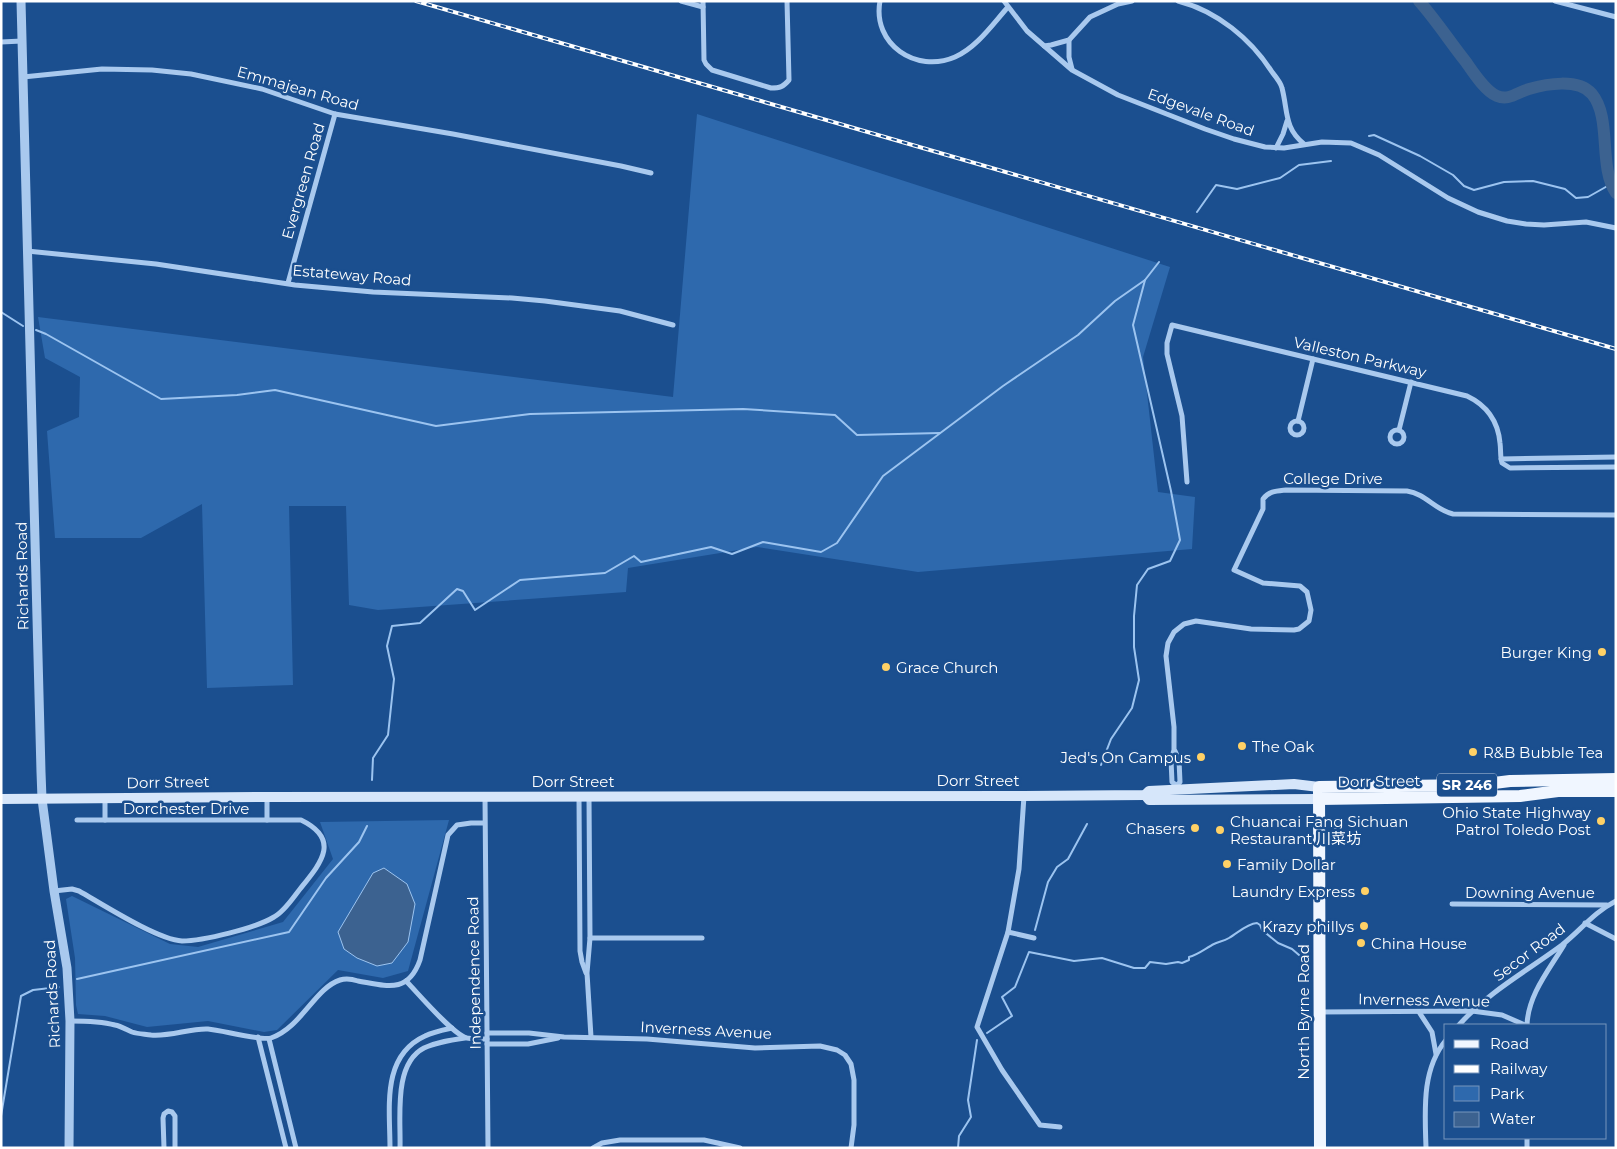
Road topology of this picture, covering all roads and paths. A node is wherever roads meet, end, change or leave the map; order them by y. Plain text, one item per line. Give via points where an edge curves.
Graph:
1 (21, 1) edge
2 (681, 1) edge
3 (787, 1) edge
4 (880, 1) edge
5 (1004, 1) edge
6 (1132, 1) edge
7 (1178, 1) edge
8 (1555, 1) edge
9 (703, 4) edge
10 (1008, 7) junction
11 (1616, 17) edge
12 (1069, 40) junction
13 (22, 41) junction
14 (1, 42) edge
15 (1044, 46) junction
16 (1072, 70) junction
17 (23, 77) junction
18 (335, 114) junction
19 (1287, 121) junction
20 (1304, 144) junction
21 (1276, 148) junction
22 (651, 173) dead end
23 (1616, 228) edge
24 (27, 251) junction
25 (288, 283) junction
26 (673, 325) dead end
27 (1313, 358) junction
28 (1410, 382) junction
29 (1298, 421) dead end
30 (1399, 430) dead end
31 (1616, 457) edge
32 (1562, 458) junction
33 (1501, 459) junction
34 (1616, 467) edge
35 (1562, 468) junction
36 (1188, 482) dead end
37 (1616, 515) edge
38 (1616, 779) edge
39 (1176, 788) junction
40 (1616, 791) edge
41 (1319, 793) junction
42 (1144, 795) junction
43 (1024, 796) junction
44 (267, 797) junction
45 (485, 797) junction
46 (584, 797) junction
47 (1, 799) edge
48 (42, 799) junction
49 (105, 799) junction
50 (77, 820) dead end
51 (105, 820) junction
52 (267, 820) junction
53 (484, 823) junction
54 (54, 891) junction
55 (1616, 901) edge
56 (1452, 904) dead end
57 (1608, 905) junction
58 (1585, 924) junction
59 (580, 932) junction
60 (590, 932) junction
61 (1008, 932) junction
62 (590, 938) junction
63 (702, 938) dead end
64 (1034, 938) dead end
65 (1616, 939) edge
66 (1567, 941) junction
67 (580, 947) junction
68 (590, 947) junction
69 (586, 973) junction
70 (406, 981) junction
71 (1472, 1011) junction
72 (1320, 1012) junction
73 (1419, 1012) junction
74 (70, 1020) junction
75 (1460, 1024) edge
76 (1524, 1024) edge
77 (1526, 1024) edge
78 (452, 1028) junction
79 (258, 1037) junction
80 (564, 1037) junction
81 (591, 1037) junction
82 (465, 1038) junction
83 (269, 1039) junction
84 (487, 1039) junction
85 (1444, 1043) edge
86 (1436, 1054) junction
87 (1060, 1127) dead end
88 (69, 1148) edge
89 (164, 1148) edge
90 (175, 1148) edge
91 (286, 1148) edge
92 (296, 1148) edge
93 (390, 1148) edge
94 (400, 1148) edge
95 (488, 1148) edge
96 (593, 1148) edge
97 (740, 1148) edge
98 (852, 1148) edge
99 (1320, 1148) edge
100 (1426, 1148) edge

1 - 13 street, Richards Road
2 - 9 street
3 - 9 street via 789,80 780,88 712,70 706,64
4 - 10 street via 879,20 888,42 913,59 926,62 955,57 974,44
5 - 10 street, Edgevale Road
6 - 12 street via 1090,18
7 - 19 street via 1196,7 1231,28 1266,61 1282,86
8 - 11 street
10 - 15 street, Edgevale Road
12 - 15 street
12 - 16 street
13 - 14 street
13 - 17 street, Richards Road
15 - 16 street, Edgevale Road
16 - 21 street, Edgevale Road via 1118,95 1187,122 1234,139
17 - 18 street, Emmajean Road via 102,70 191,74 262,89
17 - 24 street, Richards Road
18 - 22 street, Emmajean Road via 462,135
18 - 25 street, Evergreen Road
19 - 20 street
19 - 21 street
20 - 21 street, Edgevale Road
20 - 23 street, Edgevale Road via 1342,142 1359,146 1379,154 1448,198 1507,221 1544,225 1586,222
24 - 25 street, Estateway Road via 156,264
24 - 48 street, Richards Road
25 - 26 street, Estateway Road via 373,292 532,299 620,311
27 - 28 street, Valleston Parkway
27 - 29 street
27 - 36 street, Valleston Parkway via 1172,325 1167,354 1184,426
28 - 30 street
28 - 33 street, Valleston Parkway via 1467,396 1485,408 1498,430
31 - 32 street
32 - 33 street
32 - 35 street
33 - 35 street via 1510,468
34 - 35 street
37 - 39 street, College Drive via 1453,514 1421,495 1407,491 1286,490 1267,494 1234,570 1263,583 1304,588 1311,616 1303,627 1294,630 1237,628 1196,621 1184,624 1174,632 1166,656 1173,714 1172,782
38 - 41 main road, Dorr Street / SR 246 via 1510,781
39 - 41 main road, Dorr Street / SR 246 via 1294,784
39 - 42 main road, Dorr Street / SR 246 via 1149,791
40 - 41 main road, Dorr Street / SR 246 via 1558,791 1520,796
41 - 42 main road, Dorr Street / SR 246 via 1149,800
41 - 72 main road, North Byrne Road
42 - 43 main road, Dorr Street / SR 246
43 - 46 main road, Dorr Street / SR 246
43 - 61 street via 1019,869
44 - 45 main road, Dorr Street / SR 246
44 - 49 main road, Dorr Street / SR 246
44 - 52 street, Dorchester Drive
45 - 46 main road, Dorr Street / SR 246
45 - 53 street, Independence Road
46 - 59 street
46 - 60 street
47 - 48 main road, Dorr Street / SR 246
48 - 49 main road, Dorr Street / SR 246
48 - 54 street, Richards Road
49 - 51 street, Dorchester Drive
50 - 51 street, Dorchester Drive
51 - 52 street, Dorchester Drive
52 - 54 street, Dorchester Drive via 301,820 319,832 325,851 322,860 292,899 276,916 260,924 180,941 158,934 79,891
53 - 70 street via 457,825 448,835 420,960 416,972
53 - 84 street, Independence Road
54 - 74 street, Richards Road via 67,968
55 - 57 street, Secor Road
56 - 57 street, Downing Avenue
57 - 58 street, Secor Road
58 - 65 street
58 - 66 street, Secor Road
59 - 60 street
59 - 67 street
60 - 62 street
61 - 64 street
61 - 87 street via 977,1027 1040,1125
62 - 63 street
62 - 68 street
66 - 71 street, Secor Road
66 - 77 street via 1536,991
67 - 68 street
67 - 69 street
68 - 69 street
69 - 81 street
70 - 78 street
70 - 83 street via 385,986 348,978 328,985 293,1024
71 - 73 street, Inverness Avenue
71 - 75 street, Secor Road
71 - 76 street, Inverness Avenue via 1502,1015
72 - 73 street, Inverness Avenue
72 - 99 main road, North Byrne Road
73 - 86 street via 1432,1032
74 - 79 street via 116,1025 134,1033 154,1035 206,1029
74 - 88 street, Richards Road
78 - 82 street
78 - 93 street via 417,1040 395,1068 390,1087
79 - 83 street
79 - 91 street
80 - 81 street, Inverness Avenue
80 - 84 street, Inverness Avenue via 529,1034
80 - 84 street, Inverness Avenue via 528,1044
81 - 98 street, Inverness Avenue via 755,1048 820,1046 837,1050 851,1064 854,1080
82 - 84 street, Inverness Avenue
82 - 94 street, Inverness Avenue via 440,1042 423,1049 411,1060 401,1088
83 - 92 street
84 - 95 street, Independence Road
85 - 86 street
86 - 100 street via 1427,1085
89 - 90 street via 163,1118 169,1111 175,1116
96 - 97 street via 611,1140 704,1140

